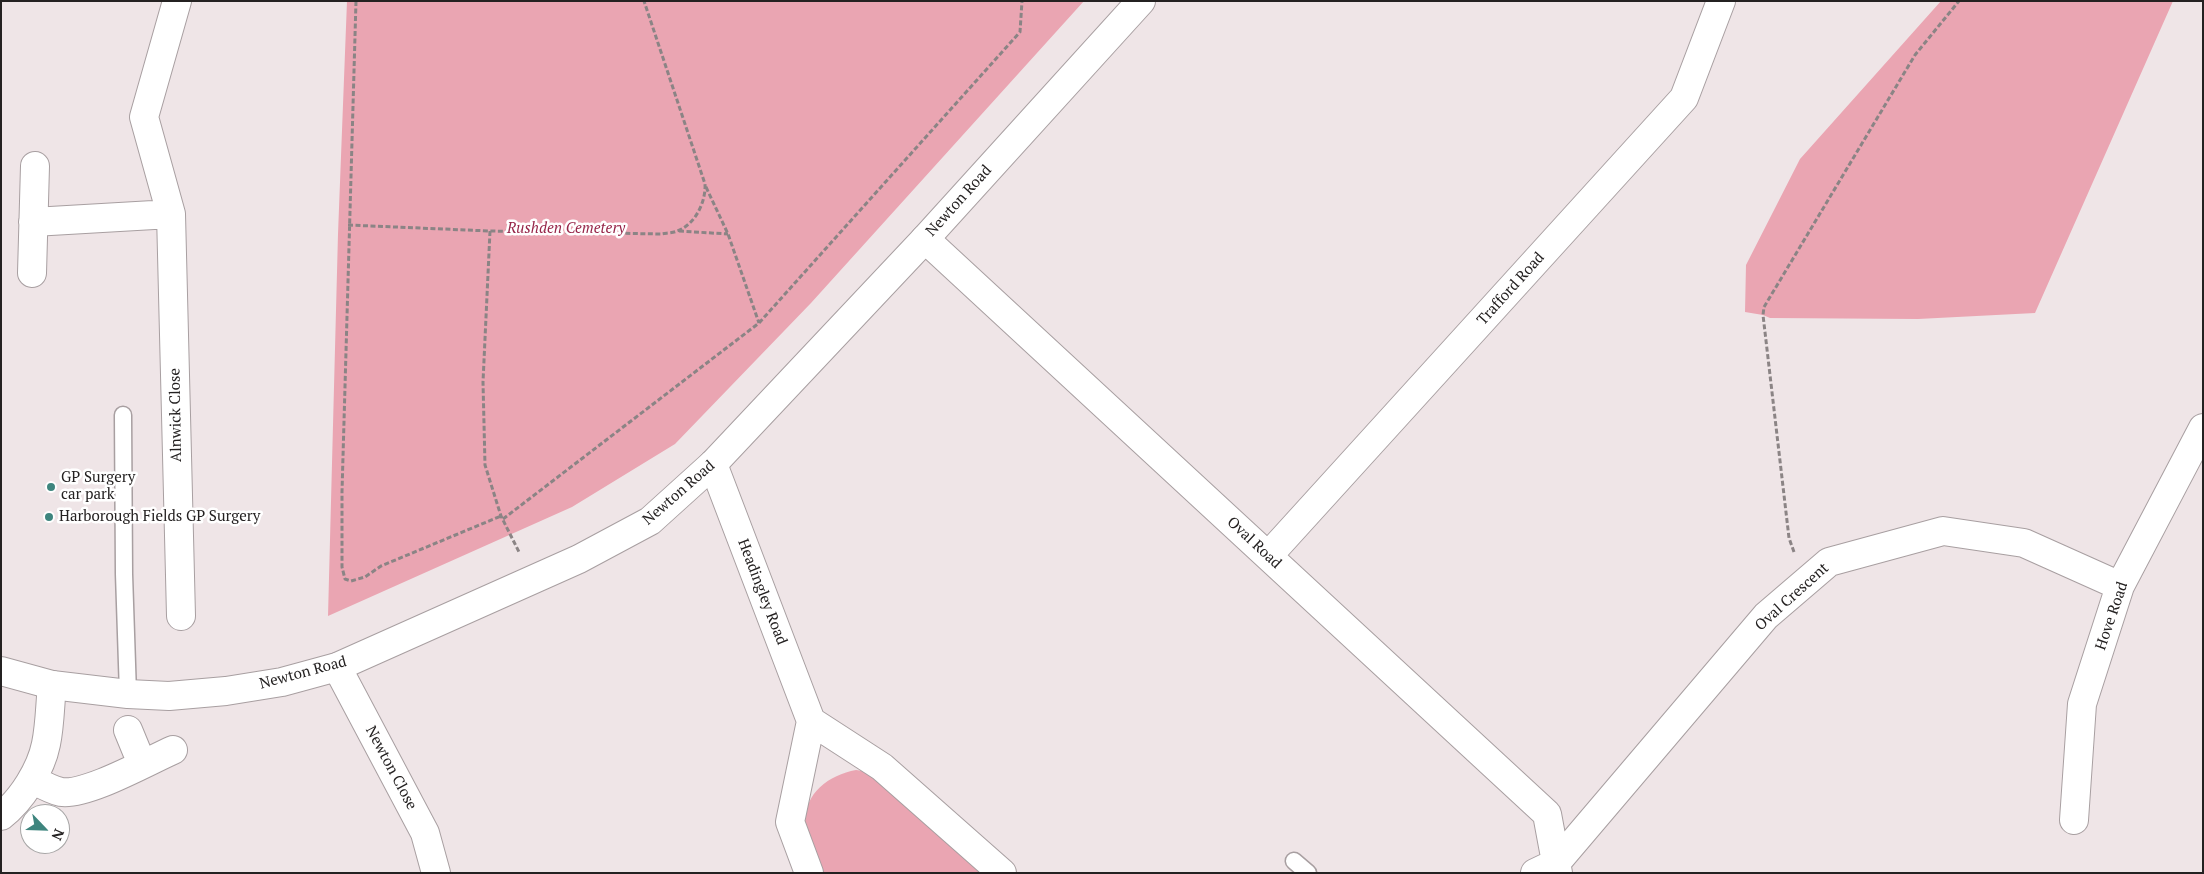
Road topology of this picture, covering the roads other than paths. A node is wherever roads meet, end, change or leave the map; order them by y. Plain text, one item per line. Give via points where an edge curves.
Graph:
1 (177, 1) edge
2 (1141, 1) edge
3 (1721, 1) edge
4 (35, 166) dead end
5 (171, 214) junction
6 (33, 222) junction
7 (925, 239) junction
8 (32, 273) dead end
9 (123, 415) dead end
10 (2203, 428) edge
11 (713, 464) junction
12 (1268, 556) junction
13 (2120, 586) junction
14 (181, 616) dead end
15 (337, 667) junction
16 (1, 671) edge
17 (52, 685) junction
18 (128, 694) junction
19 (811, 721) junction
20 (128, 730) dead end
21 (173, 750) dead end
22 (142, 764) junction
23 (32, 779) junction
24 (1, 816) edge
25 (2074, 820) dead end
26 (1294, 861) dead end
27 (1550, 869) edge
28 (436, 873) edge
29 (809, 873) edge
30 (1002, 873) edge
31 (1308, 873) edge

1 - 5 street, Alnwick Close via 144,117
2 - 7 street, Newton Road
3 - 12 street, Trafford Road via 1684,98
4 - 6 street
5 - 6 street
5 - 14 street, Alnwick Close
6 - 8 street
7 - 11 street, Newton Road
7 - 12 street, Oval Road
9 - 18 lane
10 - 13 street, Hove Road
11 - 15 street, Newton Road via 650,521 579,559
11 - 19 street, Headingley Road
12 - 27 street, Oval Road via 1547,814
13 - 25 street, Hove Road via 2082,704
13 - 27 street, Oval Crescent via 2024,543 1943,531 1828,562 1766,616
15 - 18 street, Newton Road via 282,682 226,691 169,696
15 - 28 street, Newton Close via 426,833
16 - 17 street, Newton Road
17 - 18 street, Newton Road
17 - 23 street via 46,745
19 - 29 street via 790,822
19 - 30 street via 882,767
20 - 22 street
21 - 22 street
22 - 23 street via 83,790 71,792 54,790
23 - 24 street
26 - 31 lane

